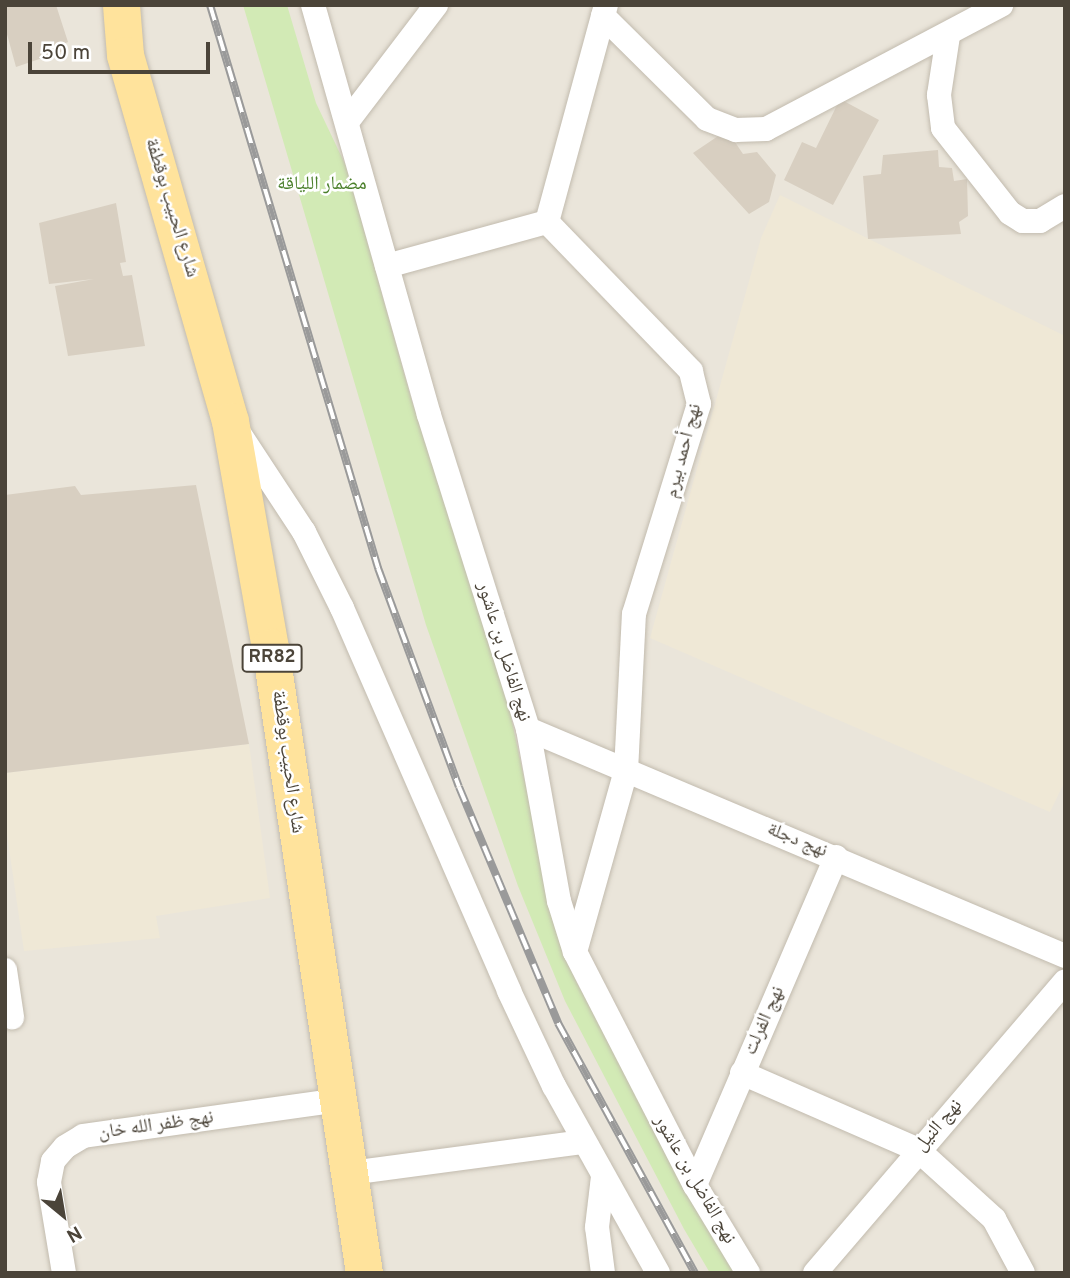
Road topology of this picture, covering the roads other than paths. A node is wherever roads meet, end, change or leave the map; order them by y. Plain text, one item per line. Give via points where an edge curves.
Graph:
1 (97, 5) edge
2 (121, 5) edge
3 (313, 5) edge
4 (436, 5) edge
5 (1001, 5) edge
6 (604, 11) edge
7 (948, 36) junction
8 (125, 55) junction
9 (347, 122) junction
10 (1065, 206) edge
11 (547, 222) junction
12 (387, 266) junction
13 (230, 421) junction
14 (527, 729) junction
15 (626, 771) junction
16 (836, 858) junction
17 (575, 952) junction
18 (1065, 956) edge
19 (5, 970) edge
20 (1065, 981) edge
21 (12, 1017) dead end
22 (742, 1073) junction
23 (339, 1100) junction
24 (583, 1142) junction
25 (918, 1150) junction
26 (350, 1174) junction
27 (603, 1177) junction
28 (695, 1185) junction
29 (64, 1273) edge
30 (364, 1273) edge
31 (603, 1273) edge
32 (658, 1273) edge
33 (748, 1273) edge
34 (815, 1273) edge
35 (1024, 1273) edge

1 - 8 main road, شارع الحبيب بوقطفة / RR82
2 - 8 main road, شارع الحبيب بوقطفة / RR82
3 - 9 street, نهج الفاضل بن عاشور
4 - 9 street
5 - 7 street
6 - 7 street via 707,119 736,130 766,129
6 - 11 street
7 - 10 street via 939,95 943,128 1010,213 1023,221 1040,221
8 - 13 main road, شارع الحبيب بوقطفة / RR82
9 - 12 street, نهج الفاضل بن عاشور
11 - 12 street
11 - 15 street, نهج أحمد بيرم via 691,371 698,386 699,404 634,614
12 - 14 street, نهج الفاضل بن عاشور
13 - 23 main road, شارع الحبيب بوقطفة / RR82 via 270,647
13 - 24 street via 304,532 342,608 509,991
14 - 15 street, نهج دجلة
14 - 17 street, نهج الفاضل بن عاشور via 559,901
15 - 16 street, نهج دجلة
15 - 17 street, نهج أحمد بيرم
16 - 18 street, نهج دجلة
16 - 22 street, نهج الفرلت
17 - 28 street, نهج الفاضل بن عاشور
19 - 21 street
20 - 25 street, نهج النيل
22 - 25 street
22 - 28 street, نهج الفرلت
23 - 26 main road, شارع الحبيب بوقطفة / RR82
23 - 29 street, نهج ظفر الله خان via 83,1136 65,1147 53,1161 48,1182
24 - 26 street
24 - 27 street
25 - 34 street, نهج النيل
25 - 35 street via 995,1219
26 - 30 main road, شارع الحبيب بوقطفة / RR82
27 - 31 street via 597,1227
27 - 32 street
28 - 33 street, نهج الفاضل بن عاشور

